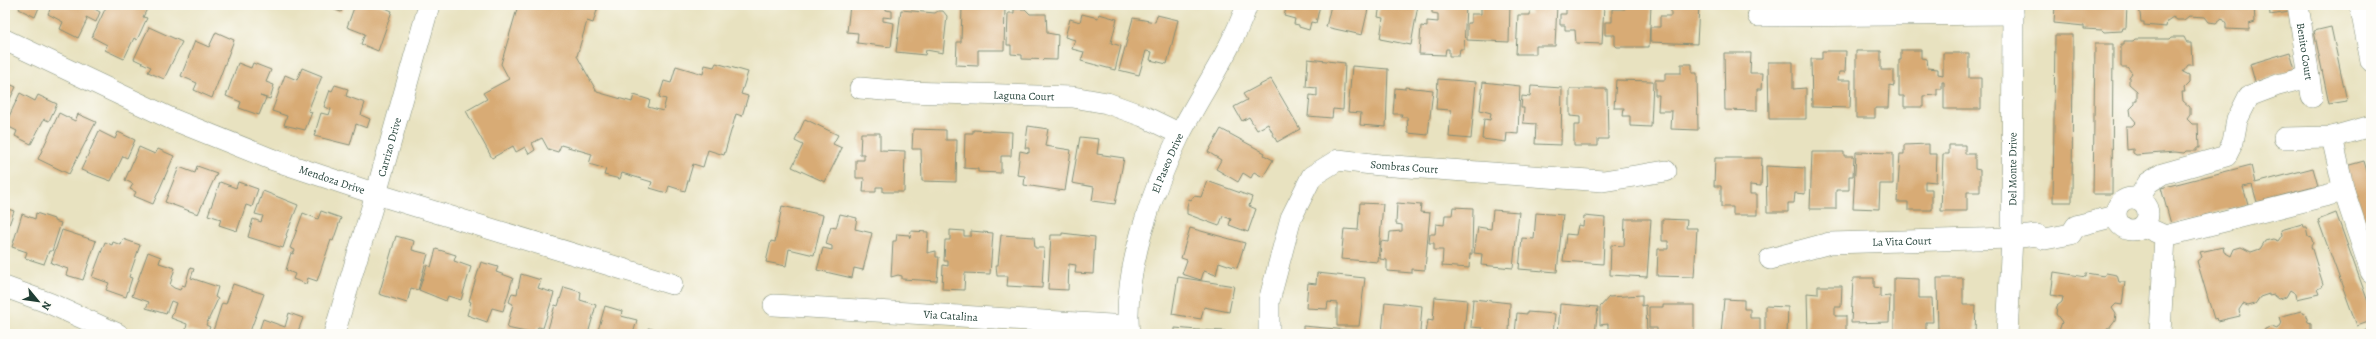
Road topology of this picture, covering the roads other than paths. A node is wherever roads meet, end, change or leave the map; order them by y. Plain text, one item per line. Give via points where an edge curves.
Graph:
1 (429, 5) edge
2 (1247, 5) edge
3 (2298, 5) edge
4 (2360, 5) edge
5 (2013, 9) edge
6 (1758, 16) dead end
7 (5, 40) edge
8 (2371, 61) edge
9 (860, 88) dead end
10 (2371, 126) edge
11 (1180, 134) junction
12 (2332, 137) junction
13 (2284, 138) dead end
14 (1666, 171) dead end
15 (2344, 191) junction
16 (376, 194) junction
17 (2138, 199) junction
18 (2115, 216) junction
19 (2143, 226) junction
20 (2165, 236) junction
21 (2012, 238) junction
22 (1770, 259) dead end
23 (2371, 272) edge
24 (672, 284) dead end
25 (5, 287) edge
26 (774, 305) dead end
27 (1129, 330) edge
28 (118, 334) edge
29 (334, 334) edge
30 (1269, 334) edge
31 (2007, 334) edge
32 (2160, 334) edge

1 - 16 street, Carrizo Drive
2 - 11 street, El Paseo Drive via 1228,49
3 - 17 street, Benito Court via 2311,87 2278,85 2249,96 2237,120 2233,142 2226,156 2162,174 2148,183
4 - 8 street
5 - 6 street
5 - 21 street, Del Monte Drive
7 - 16 street, Mendoza Drive via 174,120 271,159
9 - 11 street, Laguna Court via 907,92 1073,97 1122,108
10 - 12 street
11 - 27 street, El Paseo Drive via 1150,202 1133,266
12 - 13 street
12 - 15 street
14 - 30 street, Sombras Court via 1603,181 1338,160 1312,176 1291,218 1269,301
15 - 20 street
15 - 23 street
16 - 24 street, Mendoza Drive
16 - 29 street, Carrizo Drive
17 - 18 street via 2122,201 2116,208
17 - 19 street via 2148,211
18 - 19 street via 2123,228 2130,231
18 - 21 street, La Vita Court via 2076,226 2067,222 2043,228 2037,235
19 - 20 street
20 - 32 street
21 - 22 street, La Vita Court via 1830,243
21 - 31 street, Del Monte Drive
25 - 28 street
26 - 27 street, Via Catalina

